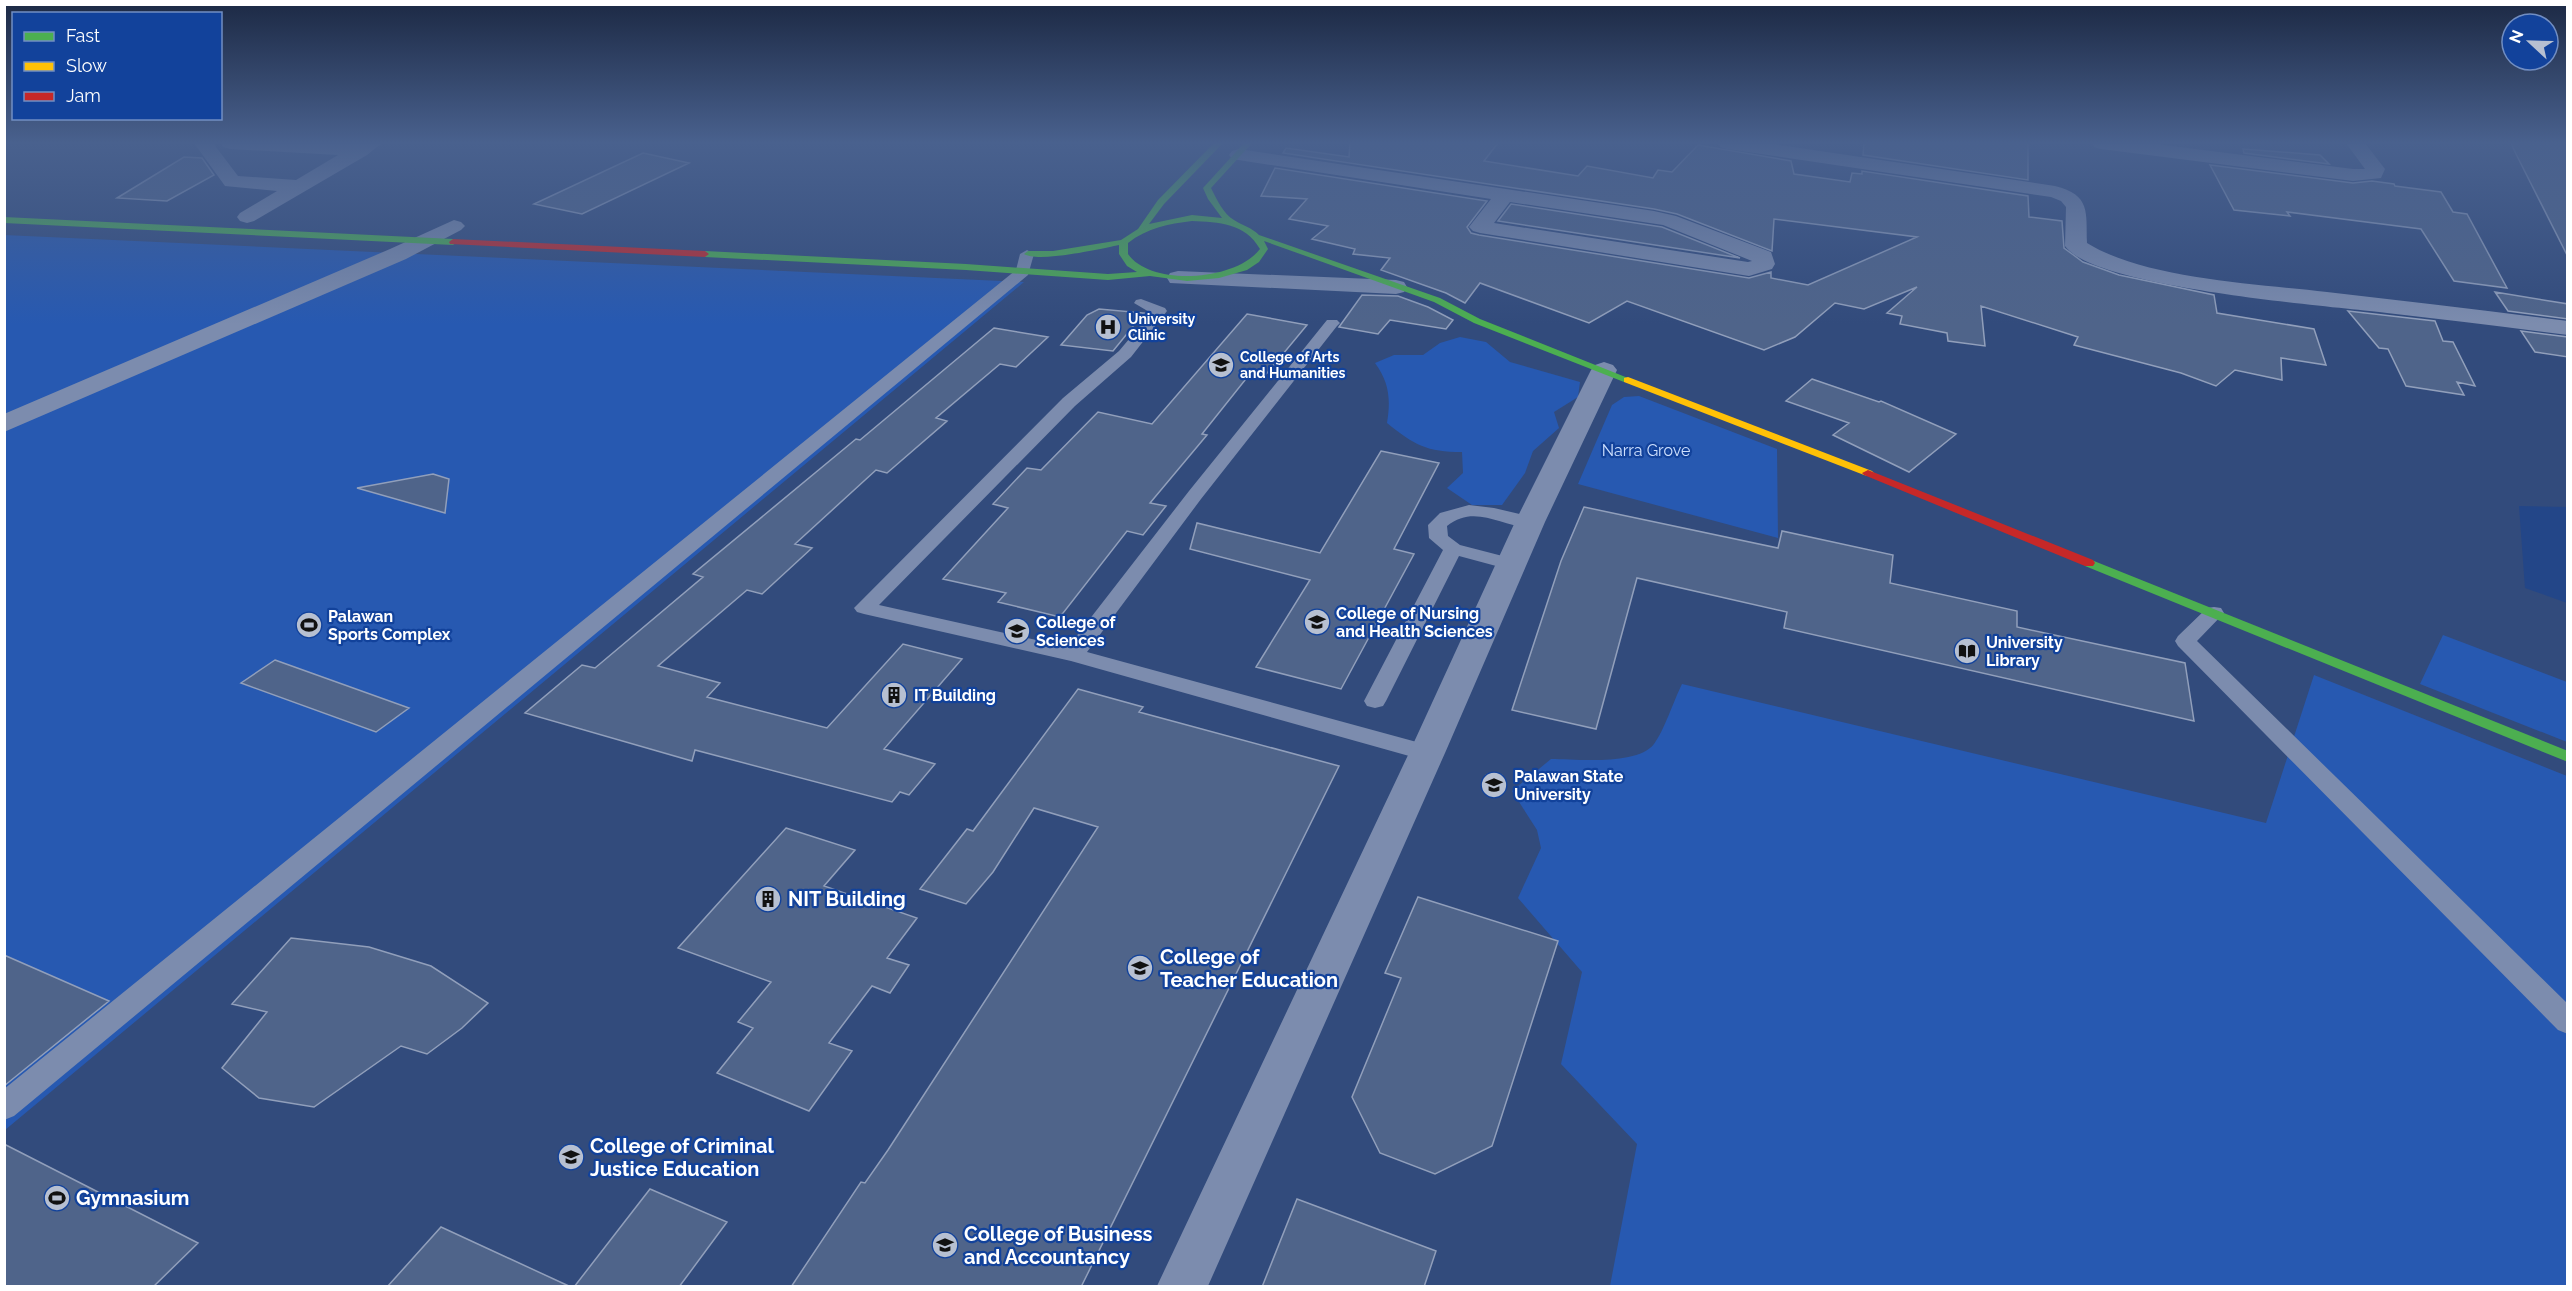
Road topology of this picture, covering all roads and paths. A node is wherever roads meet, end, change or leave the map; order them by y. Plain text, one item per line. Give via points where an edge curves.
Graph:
1 (268, 203) edge
2 (1160, 203) edge
3 (1215, 203) edge
4 (1499, 203) edge
5 (1559, 203) edge
6 (2074, 203) edge
7 (242, 217) joint
8 (273, 218) dead end
9 (4, 220) edge
10 (1229, 221) junction
11 (463, 226) dead end
12 (1142, 228) junction
13 (423, 233) junction
14 (1260, 237) junction
15 (738, 242) dead end
16 (1124, 242) junction
17 (978, 254) dead end
18 (1020, 260) junction
19 (1151, 273) junction
20 (1177, 278) junction
21 (1396, 287) junction
22 (1141, 303) dead end
23 (1332, 323) dead end
24 (2568, 328) edge
25 (1604, 370) junction
26 (4, 424) edge
27 (1530, 522) junction
28 (1453, 549) junction
29 (1511, 564) junction
30 (2214, 613) junction
31 (1073, 655) junction
32 (1375, 701) dead end
33 (1427, 753) junction
34 (2568, 757) edge
35 (2568, 1022) edge
36 (4, 1107) edge
37 (1182, 1287) edge

1 - 7 street
2 - 12 street
3 - 10 street
4 - 5 street via 1480,227 1749,269 1764,264 1763,257 1669,220
6 - 24 street via 2076,246 2089,256 2119,265 2209,284
7 - 8 street
9 - 13 street
10 - 12 street via 1192,218
10 - 14 street
11 - 13 street
12 - 16 street
13 - 18 street
13 - 26 street
14 - 20 street via 1264,249 1255,261 1235,271
14 - 21 street
15 - 17 street
16 - 18 street
16 - 19 street via 1123,254 1132,265
18 - 19 street via 1108,277
18 - 36 lane
19 - 20 street
20 - 21 street
21 - 25 street via 1437,300 1478,321
22 - 31 lane via 1160,311 1125,354 1069,402 864,608
23 - 31 lane
25 - 27 street
25 - 30 street
27 - 28 lane via 1472,511 1450,514 1437,525 1436,531
27 - 29 street
28 - 29 lane
28 - 32 lane
29 - 33 street
30 - 34 street
30 - 35 lane via 2185,641
31 - 33 lane
33 - 37 street

